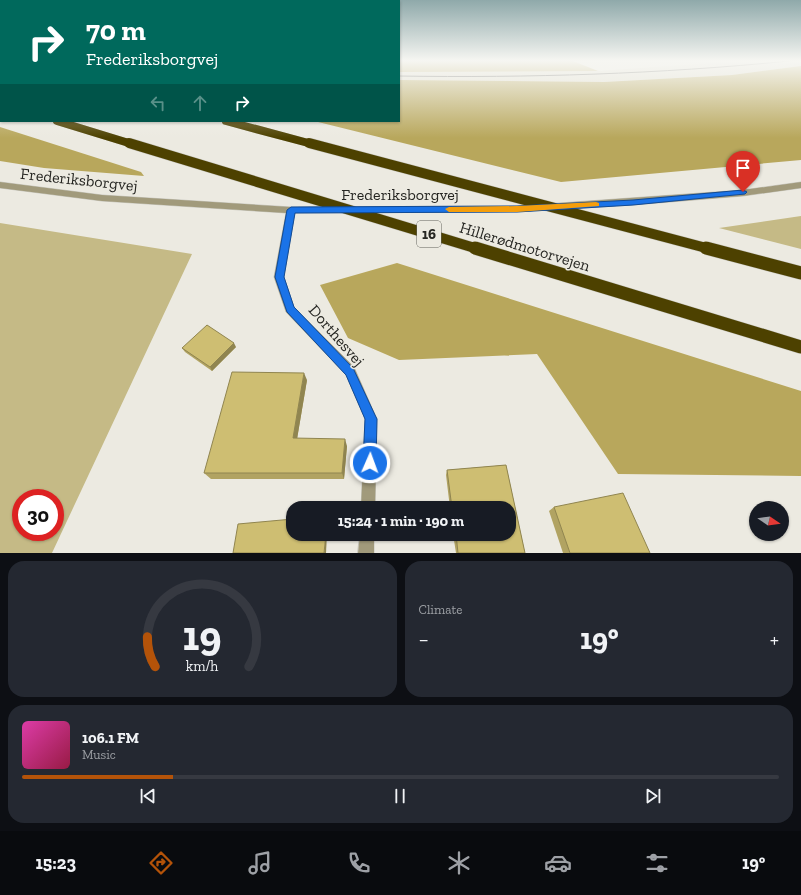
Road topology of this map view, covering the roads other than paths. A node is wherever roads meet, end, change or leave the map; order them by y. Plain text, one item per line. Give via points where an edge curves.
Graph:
1 (60, 122) edge
2 (230, 122) edge
3 (0, 185) edge
4 (801, 185) edge
5 (291, 210) junction
6 (801, 273) edge
7 (801, 347) edge
8 (368, 501) edge
9 (367, 541) edge
10 (366, 553) edge

1 - 7 highway, Hillerødmotorvejen / 16, bridge
2 - 6 highway, bridge
3 - 5 street, Frederiksborgvej via 102,198
4 - 5 street, Frederiksborgvej via 633,202 517,209
5 - 8 street, Dorthesvej via 279,277 290,309 350,371 371,419
9 - 10 street

